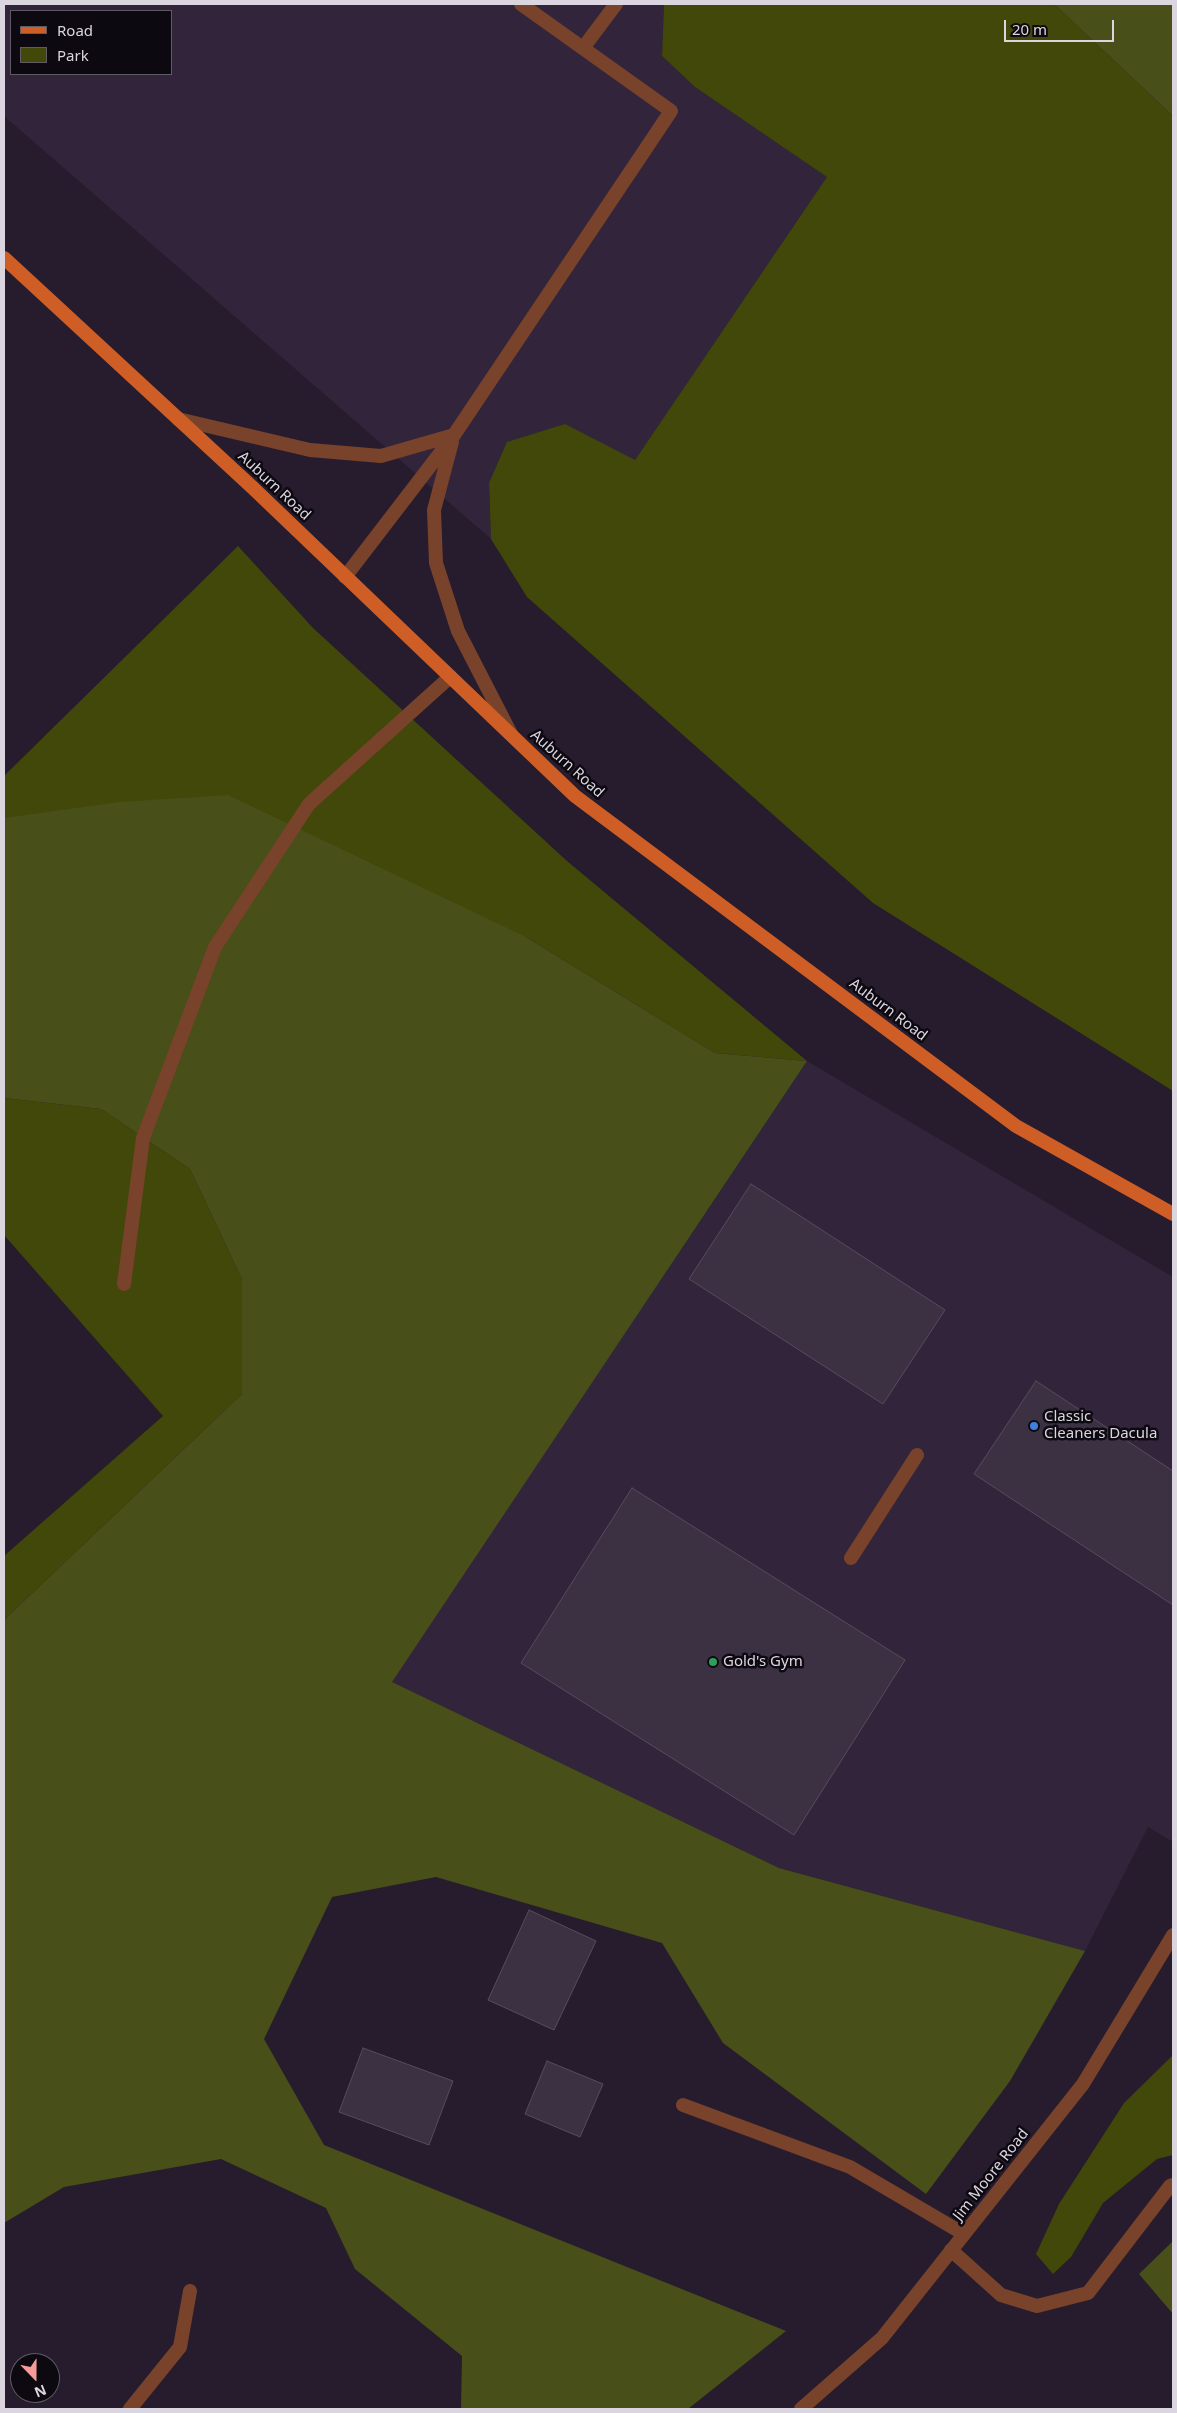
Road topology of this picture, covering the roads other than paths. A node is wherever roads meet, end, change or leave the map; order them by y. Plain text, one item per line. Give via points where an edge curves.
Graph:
1 (521, 4) edge
2 (616, 4) edge
3 (583, 48) junction
4 (4, 258) edge
5 (178, 419) junction
6 (454, 435) junction
7 (345, 577) junction
8 (450, 677) junction
9 (512, 737) junction
10 (1173, 1214) edge
11 (124, 1284) dead end
12 (917, 1455) dead end
13 (851, 1558) dead end
14 (1173, 1935) edge
15 (683, 2105) dead end
16 (1173, 2185) edge
17 (964, 2234) junction
18 (951, 2250) junction
19 (190, 2291) dead end
20 (130, 2409) edge
21 (801, 2409) edge

1 - 3 street
2 - 3 street
3 - 6 street via 671,111
4 - 5 main road, Auburn Road
5 - 6 street via 310,450 381,456
5 - 7 main road, Auburn Road
6 - 7 street
6 - 9 street via 434,510 436,563 458,631
7 - 8 main road, Auburn Road
8 - 9 main road, Auburn Road
8 - 11 street via 309,804 215,947 143,1138
9 - 10 main road, Auburn Road via 575,796 1016,1126
12 - 13 street
14 - 17 street, Jim Moore Road via 1083,2084
15 - 17 street via 850,2167
16 - 18 street via 1088,2293 1037,2306 1001,2295
17 - 18 street, Jim Moore Road
18 - 21 street, Jim Moore Road via 882,2338
19 - 20 street via 180,2347

